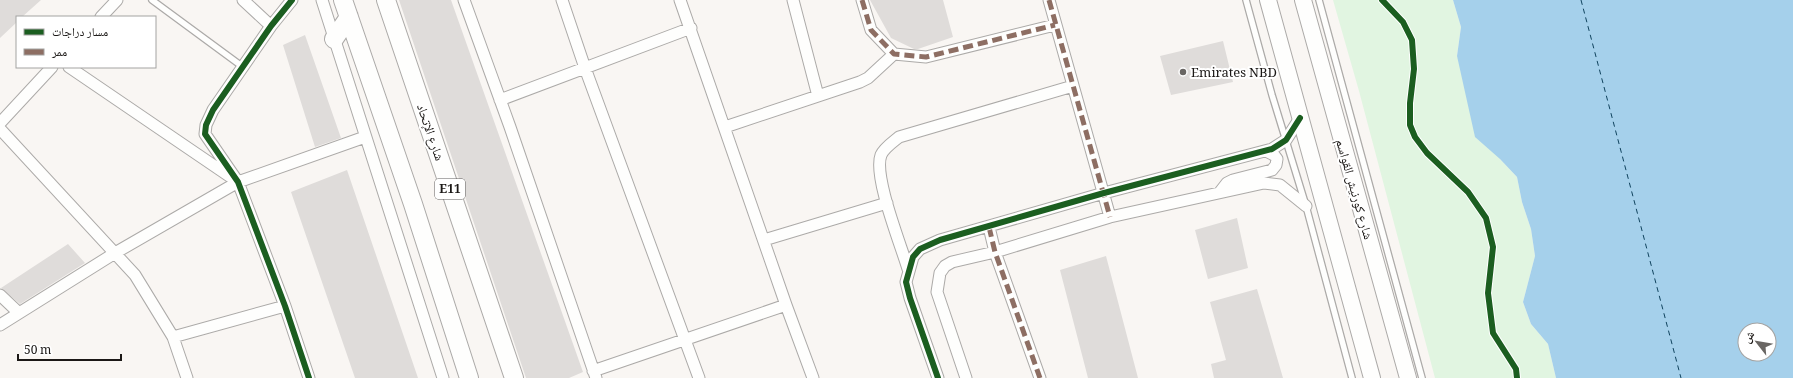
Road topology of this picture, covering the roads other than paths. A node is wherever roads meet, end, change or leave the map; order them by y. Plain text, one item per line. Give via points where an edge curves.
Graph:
1 (117, 0) edge
2 (152, 0) edge
3 (242, 0) edge
4 (292, 0) edge
5 (322, 0) edge
6 (343, 0) edge
7 (386, 0) edge
8 (464, 0) edge
9 (562, 0) edge
10 (680, 0) edge
11 (793, 0) edge
12 (862, 0) edge
13 (1049, 0) edge
14 (1246, 0) edge
15 (1268, 0) edge
16 (1303, 0) edge
17 (1320, 0) edge
18 (102, 16) edge
19 (349, 17) junction
20 (1055, 25) junction
21 (271, 26) junction
22 (691, 28) junction
23 (334, 39) junction
24 (894, 54) junction
25 (243, 67) junction
26 (51, 68) edge
27 (70, 68) edge
28 (585, 68) junction
29 (1073, 86) junction
30 (818, 96) junction
31 (500, 100) junction
32 (1300, 118) junction
33 (0, 123) edge
34 (725, 127) junction
35 (0, 129) edge
36 (365, 137) junction
37 (1286, 140) junction
38 (1266, 151) junction
39 (238, 182) junction
40 (1220, 192) junction
41 (1104, 193) junction
42 (887, 203) junction
43 (1306, 206) junction
44 (1110, 217) junction
45 (989, 227) junction
46 (764, 240) junction
47 (995, 252) junction
48 (115, 253) junction
49 (908, 269) junction
50 (0, 295) edge
51 (786, 304) junction
52 (285, 306) junction
53 (19, 313) junction
54 (0, 325) edge
55 (173, 337) junction
56 (684, 339) junction
57 (595, 374) edge
58 (188, 378) edge
59 (308, 378) edge
60 (443, 378) edge
61 (469, 378) edge
62 (514, 378) edge
63 (699, 378) edge
64 (813, 378) edge
65 (938, 378) edge
66 (966, 378) edge
67 (1040, 378) edge
68 (1352, 378) edge
69 (1372, 378) edge
70 (1408, 378) edge
71 (1422, 378) edge

1 - 18 street
2 - 25 lane
3 - 21 street
4 - 21 street
5 - 23 street
6 - 19 main road
7 - 62 main road, شارع الإتحاد / E11
8 - 31 street
9 - 28 street
10 - 22 street
11 - 30 street
12 - 24 street via 871,30
13 - 20 street
14 - 37 lane
15 - 32 main road
16 - 70 main road, شارع كورنيش القواسم
17 - 71 lane, شارع كورنيش القواسم
19 - 23 main road
19 - 61 main road
20 - 24 street via 926,57
20 - 29 street
21 - 25 street
22 - 28 street
22 - 34 street
23 - 36 street
24 - 30 street via 868,78
25 - 39 street via 213,110 205,134
26 - 33 street
27 - 39 street
28 - 31 street
28 - 56 street
29 - 41 street
29 - 42 street via 898,137 882,154 879,167
30 - 34 street
31 - 57 street
32 - 37 street
32 - 69 main road
34 - 46 street
35 - 48 street
36 - 39 street
36 - 60 street
37 - 38 street
37 - 43 lane
38 - 40 street via 1277,159 1272,170 1233,180
38 - 41 street
39 - 48 street
39 - 52 street
40 - 43 street via 1264,183 1280,185
40 - 44 street
41 - 44 street
41 - 45 street
42 - 46 street
42 - 49 street
43 - 68 lane
44 - 47 street
45 - 47 street
45 - 49 street via 940,240 920,249
46 - 51 street
47 - 66 street via 952,262 945,266 937,281 937,292
47 - 67 street
48 - 53 street
48 - 55 street via 136,275
49 - 65 street via 906,282 910,298
50 - 53 street
51 - 56 street
51 - 64 street
52 - 55 street
52 - 59 street
53 - 54 street
55 - 58 street
56 - 57 street
56 - 63 street

